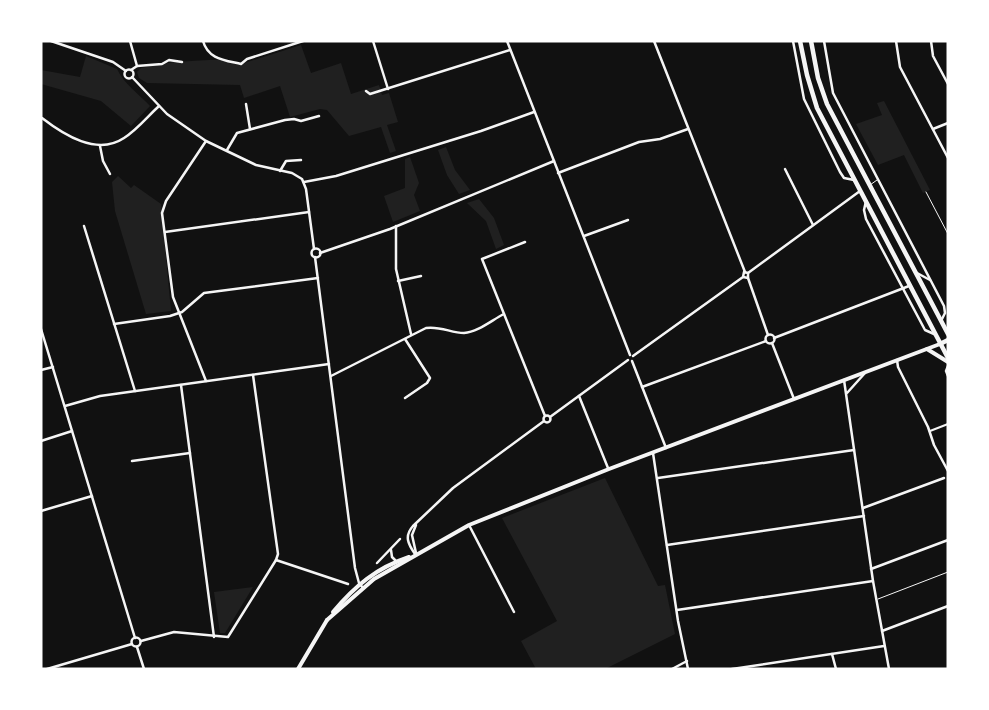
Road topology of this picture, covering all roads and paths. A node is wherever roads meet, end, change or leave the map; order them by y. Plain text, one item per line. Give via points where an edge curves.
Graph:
1 (51, 41) edge
2 (130, 41) edge
3 (203, 41) edge
4 (303, 41) edge
5 (373, 41) edge
6 (507, 41) edge
7 (654, 41) edge
8 (793, 41) edge
9 (800, 41) edge
10 (811, 41) edge
11 (824, 41) edge
12 (896, 41) edge
13 (931, 41) edge
14 (511, 50) junction
15 (182, 62) dead end
16 (137, 66) junction
17 (131, 70) junction
18 (126, 71) junction
19 (132, 77) junction
20 (948, 84) edge
21 (388, 88) junction
22 (366, 90) dead end
23 (246, 104) dead end
24 (159, 106) junction
25 (534, 112) junction
26 (319, 116) dead end
27 (42, 118) edge
28 (948, 123) edge
29 (933, 128) junction
30 (250, 129) junction
31 (688, 129) junction
32 (206, 141) junction
33 (100, 146) junction
34 (227, 150) junction
35 (948, 158) edge
36 (300, 160) dead end
37 (554, 161) junction
38 (785, 169) dead end
39 (280, 171) junction
40 (558, 173) junction
41 (110, 174) dead end
42 (855, 180) junction
43 (878, 180) junction
44 (304, 182) junction
45 (869, 185) junction
46 (861, 190) junction
47 (926, 192) dead end
48 (866, 201) junction
49 (309, 212) junction
50 (628, 220) dead end
51 (813, 225) junction
52 (84, 226) dead end
53 (396, 226) junction
54 (165, 232) junction
55 (948, 234) edge
56 (584, 236) junction
57 (525, 242) dead end
58 (314, 249) junction
59 (320, 253) junction
60 (315, 257) junction
61 (747, 272) junction
62 (916, 272) junction
63 (421, 276) dead end
64 (743, 276) junction
65 (318, 278) junction
66 (748, 278) junction
67 (930, 280) junction
68 (398, 281) junction
69 (911, 285) junction
70 (902, 288) junction
71 (179, 313) junction
72 (504, 314) junction
73 (941, 322) junction
74 (948, 322) edge
75 (114, 324) junction
76 (41, 329) edge
77 (411, 334) junction
78 (935, 334) junction
79 (948, 334) edge
80 (768, 335) junction
81 (774, 338) junction
82 (405, 339) junction
83 (948, 340) edge
84 (766, 341) junction
85 (772, 343) junction
86 (940, 344) junction
87 (926, 349) junction
88 (631, 356) junction
89 (948, 358) edge
90 (897, 360) junction
91 (630, 361) junction
92 (330, 364) junction
93 (948, 364) edge
94 (53, 367) junction
95 (41, 370) edge
96 (866, 372) junction
97 (253, 375) junction
98 (331, 376) junction
99 (948, 376) edge
100 (844, 380) junction
101 (206, 381) junction
102 (181, 385) junction
103 (642, 387) junction
104 (135, 390) junction
105 (846, 395) junction
106 (579, 396) junction
107 (405, 398) dead end
108 (794, 399) junction
109 (65, 406) junction
110 (545, 416) junction
111 (550, 417) junction
112 (544, 421) junction
113 (948, 424) edge
114 (930, 431) junction
115 (72, 432) junction
116 (41, 441) edge
117 (666, 448) junction
118 (854, 450) junction
119 (190, 453) junction
120 (653, 453) junction
121 (132, 461) dead end
122 (609, 469) junction
123 (948, 471) edge
124 (658, 478) junction
125 (944, 478) dead end
126 (92, 496) junction
127 (863, 508) junction
128 (41, 511) edge
129 (864, 516) junction
130 (416, 524) junction
131 (469, 526) junction
132 (400, 540) dead end
133 (948, 540) edge
134 (668, 545) junction
135 (391, 550) junction
136 (415, 554) junction
137 (276, 560) junction
138 (396, 561) junction
139 (377, 563) dead end
140 (872, 569) junction
141 (948, 572) edge
142 (873, 581) junction
143 (359, 583) junction
144 (348, 584) dead end
145 (363, 588) junction
146 (877, 599) junction
147 (948, 606) edge
148 (677, 610) junction
149 (514, 612) dead end
150 (327, 620) junction
151 (882, 631) junction
152 (214, 637) junction
153 (135, 638) junction
154 (141, 641) junction
155 (132, 644) junction
156 (884, 646) junction
157 (137, 647) junction
158 (832, 654) junction
159 (687, 661) junction
160 (47, 669) edge
161 (144, 669) edge
162 (298, 669) edge
163 (672, 669) edge
164 (688, 669) edge
165 (732, 669) edge
166 (836, 669) edge
167 (889, 669) edge

1 - 18 street via 113,62
2 - 16 street
3 - 4 street via 213,57 241,64 247,59
5 - 21 street
6 - 14 street
7 - 31 street
8 - 42 street via 806,105 842,175
9 - 42 highway via 817,108
10 - 45 highway via 827,104
11 - 43 street via 833,92
12 - 29 street via 900,66
13 - 20 street via 933,56
14 - 21 street
14 - 25 street
15 - 16 street via 174,59 162,64
16 - 17 street
17 - 18 street
17 - 19 street
18 - 19 street via 126,78
19 - 24 street
21 - 22 street via 368,94
23 - 30 street
24 - 32 street
24 - 33 street via 123,139
25 - 37 street
25 - 44 street via 336,176
26 - 30 street
27 - 33 street via 86,143
28 - 29 street
29 - 35 street
30 - 34 street via 237,133
31 - 40 street via 639,142
31 - 61 street
32 - 34 street
32 - 54 street via 163,206
33 - 41 street
34 - 39 street via 256,165
36 - 39 street via 286,161
37 - 40 street
37 - 53 street
38 - 51 street
39 - 44 street via 299,176
40 - 56 street
42 - 46 highway
43 - 45 lane
43 - 67 street
44 - 49 street
45 - 46 highway
45 - 62 highway
46 - 48 highway
46 - 51 street
47 - 55 lane
48 - 69 highway
48 - 70 street via 864,215
49 - 54 street
49 - 58 street
50 - 56 street
51 - 61 street
52 - 75 street
53 - 59 street
53 - 68 street
54 - 71 street
56 - 88 street
57 - 72 street via 482,259
58 - 59 street
58 - 60 street via 312,254
59 - 60 street
60 - 65 street
61 - 64 street
61 - 66 street
62 - 67 street
62 - 73 highway
63 - 68 street
64 - 66 street
64 - 88 street
65 - 71 street via 204,293
65 - 92 street
66 - 80 street
67 - 73 street via 945,309
68 - 77 street
69 - 70 street
69 - 78 highway
70 - 78 street via 925,331
70 - 81 street
71 - 75 street
71 - 101 street
72 - 77 street via 469,332 436,327
72 - 110 street
73 - 74 main road
73 - 79 highway
75 - 104 street
76 - 94 street
77 - 82 street
78 - 86 highway
80 - 81 street
80 - 84 street
81 - 85 street
82 - 98 street
82 - 107 street via 430,378 428,383
83 - 86 highway
84 - 85 street
84 - 103 street
85 - 108 street
86 - 87 main road
86 - 89 highway
87 - 90 main road
87 - 93 main road
88 - 91 street
88 - 91 street
90 - 96 main road
90 - 114 street
91 - 103 street
91 - 106 street
92 - 97 street
92 - 98 street
93 - 99 street
94 - 95 street
94 - 109 street
96 - 100 main road
96 - 105 street
97 - 101 street
97 - 137 street via 278,554
98 - 143 street
100 - 105 street
100 - 108 main road
101 - 102 street
102 - 104 street
102 - 119 street
103 - 117 street
104 - 109 street
105 - 118 street
106 - 111 street
106 - 122 street
108 - 117 main road
109 - 115 street
110 - 111 street
110 - 112 street
111 - 112 street via 549,421
112 - 130 street via 453,488
113 - 114 street
114 - 123 street
115 - 116 street
115 - 126 street
117 - 120 main road
118 - 124 street
118 - 127 street
119 - 121 street
119 - 152 street
120 - 122 main road
120 - 124 street
122 - 131 main road
124 - 134 street
125 - 127 street
126 - 128 street
126 - 153 street
127 - 129 street
129 - 134 street
129 - 140 street
130 - 136 street via 412,535
130 - 136 street via 408,532 409,546
131 - 136 main road
131 - 149 street
132 - 135 street
133 - 140 street
134 - 148 street
135 - 138 street
135 - 139 street
136 - 138 main road
136 - 145 main road
137 - 144 street
137 - 152 street via 228,637
138 - 143 main road
140 - 142 street
141 - 146 lane
142 - 146 street
142 - 148 street
143 - 145 street
143 - 150 main road
145 - 150 main road
146 - 151 street
147 - 151 street
148 - 159 street
150 - 162 main road
151 - 156 street
152 - 154 street via 174,632
153 - 154 street
153 - 155 street
154 - 157 street
155 - 157 street
155 - 160 street
156 - 158 street
156 - 167 street
157 - 161 street
158 - 165 street
158 - 166 street
159 - 163 street
159 - 164 street

